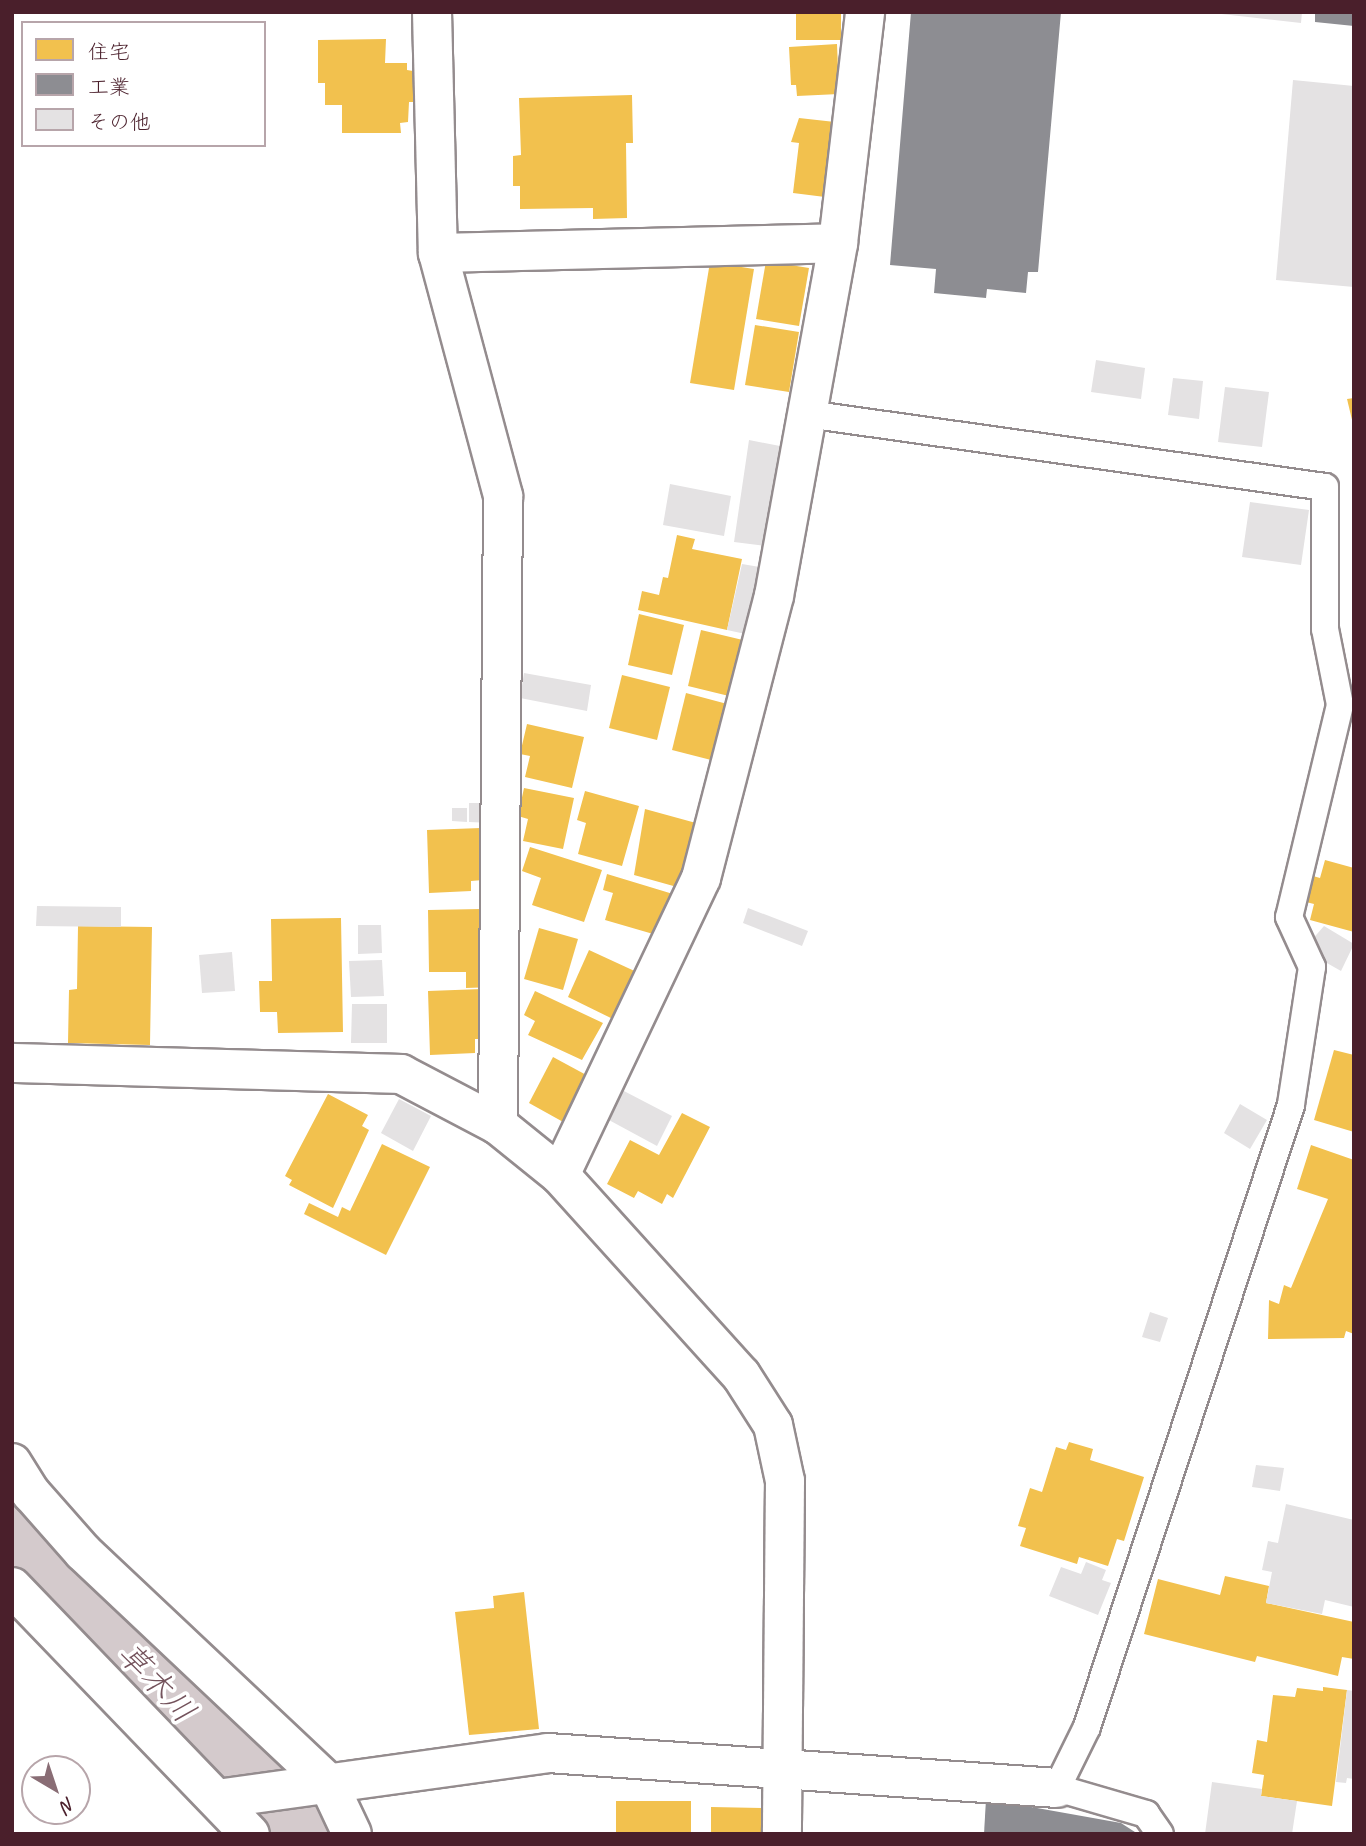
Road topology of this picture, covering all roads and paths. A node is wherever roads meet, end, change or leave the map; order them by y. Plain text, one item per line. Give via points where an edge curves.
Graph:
1 (432, 12) edge
2 (865, 12) edge
3 (838, 243) junction
4 (438, 253) junction
5 (807, 414) junction
6 (12, 1063) edge
7 (498, 1125) junction
8 (560, 1175) junction
9 (12, 1463) edge
10 (12, 1587) edge
11 (784, 1768) junction
12 (320, 1784) junction
13 (1057, 1788) junction
14 (231, 1797) junction
15 (250, 1834) edge
16 (352, 1834) edge
17 (782, 1834) edge
18 (1160, 1834) edge

1 - 4 street
2 - 3 street
3 - 4 street
3 - 5 street
4 - 7 street via 503,496
5 - 8 street via 774,596 701,878
5 - 13 lane via 1325,487 1325,629 1340,705 1289,917 1312,967 1290,1105 1087,1727
6 - 7 street via 401,1074
7 - 8 street
8 - 11 street via 741,1375 773,1425 785,1481
9 - 12 street via 31,1493 83,1552
10 - 14 street
11 - 12 street via 548,1753
11 - 13 street
11 - 17 street
12 - 14 street
12 - 16 street
13 - 18 lane via 1146,1814
14 - 15 street

